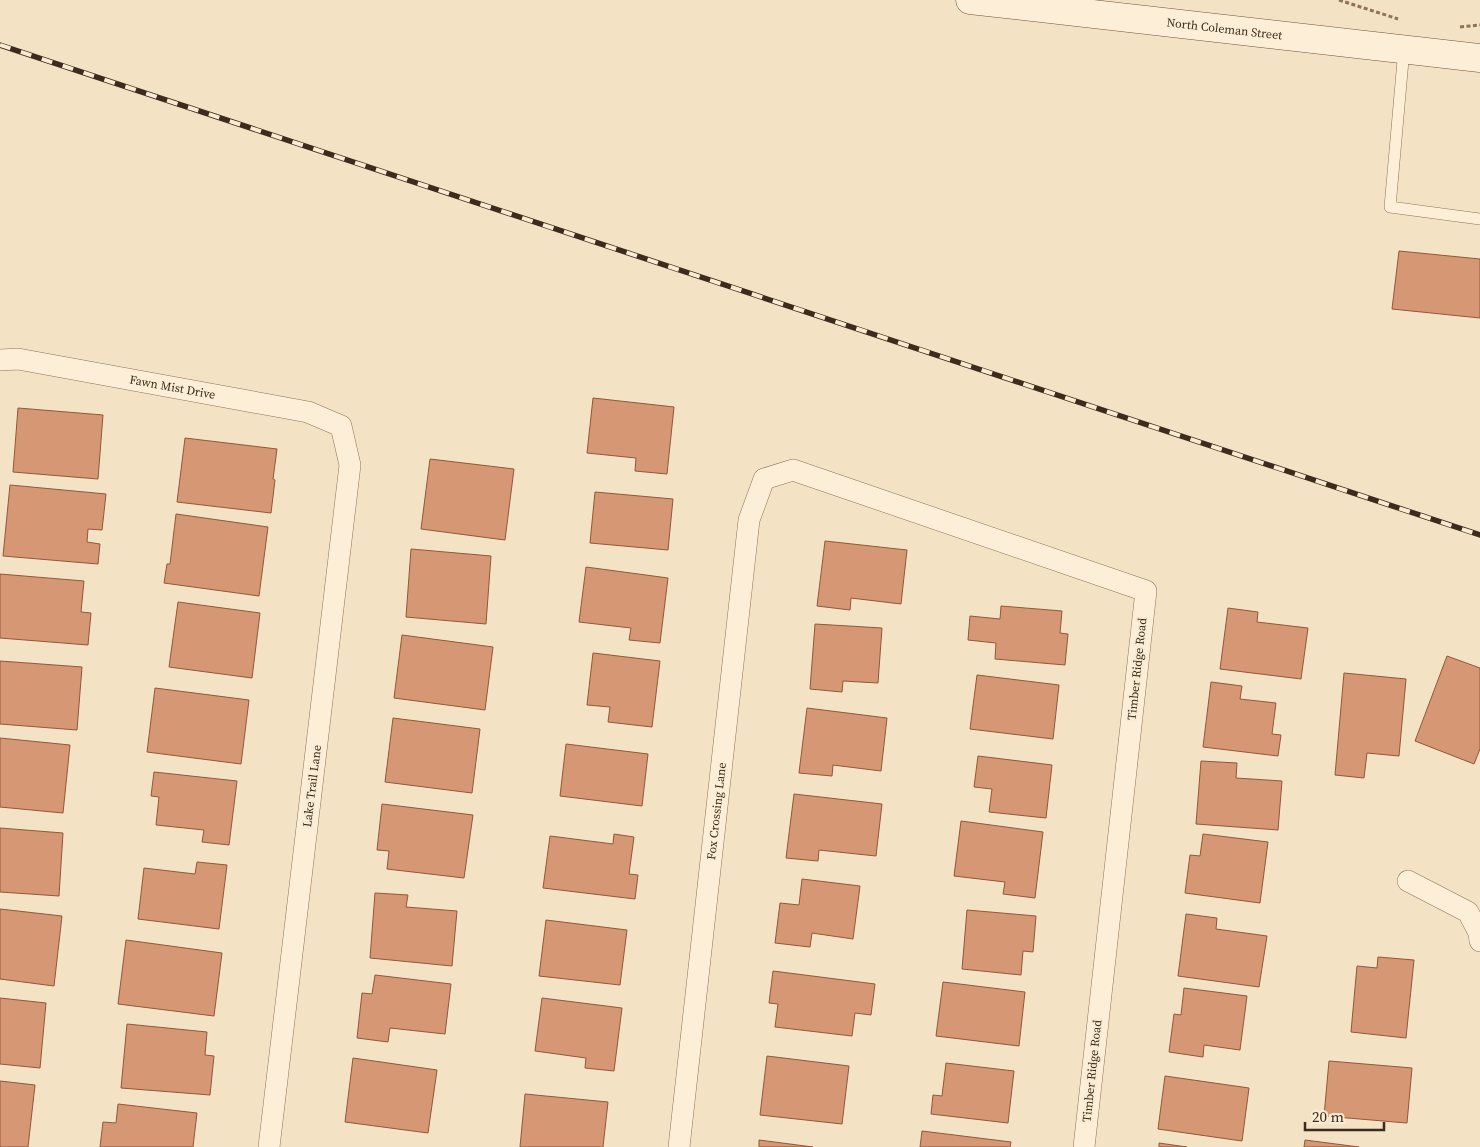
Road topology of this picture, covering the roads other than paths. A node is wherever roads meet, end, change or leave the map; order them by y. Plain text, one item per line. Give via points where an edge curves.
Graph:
1 (970, 0) edge
2 (1404, 49) junction
3 (1480, 58) edge
4 (1480, 219) edge
5 (0, 360) edge
6 (341, 426) joint
7 (764, 479) joint
8 (1408, 881) dead end
9 (1480, 941) edge
10 (269, 1147) edge
11 (679, 1147) edge
12 (1084, 1147) edge

1 - 2 street, North Coleman Street
2 - 3 street, North Coleman Street
2 - 4 lane via 1390,206
5 - 6 street, Fawn Mist Drive via 18,359 308,412
6 - 10 street, Lake Trail Lane via 350,465
7 - 11 street, Fox Crossing Lane via 749,520
7 - 12 street, Timber Ridge Road via 793,470 1146,591
8 - 9 street via 1468,912

